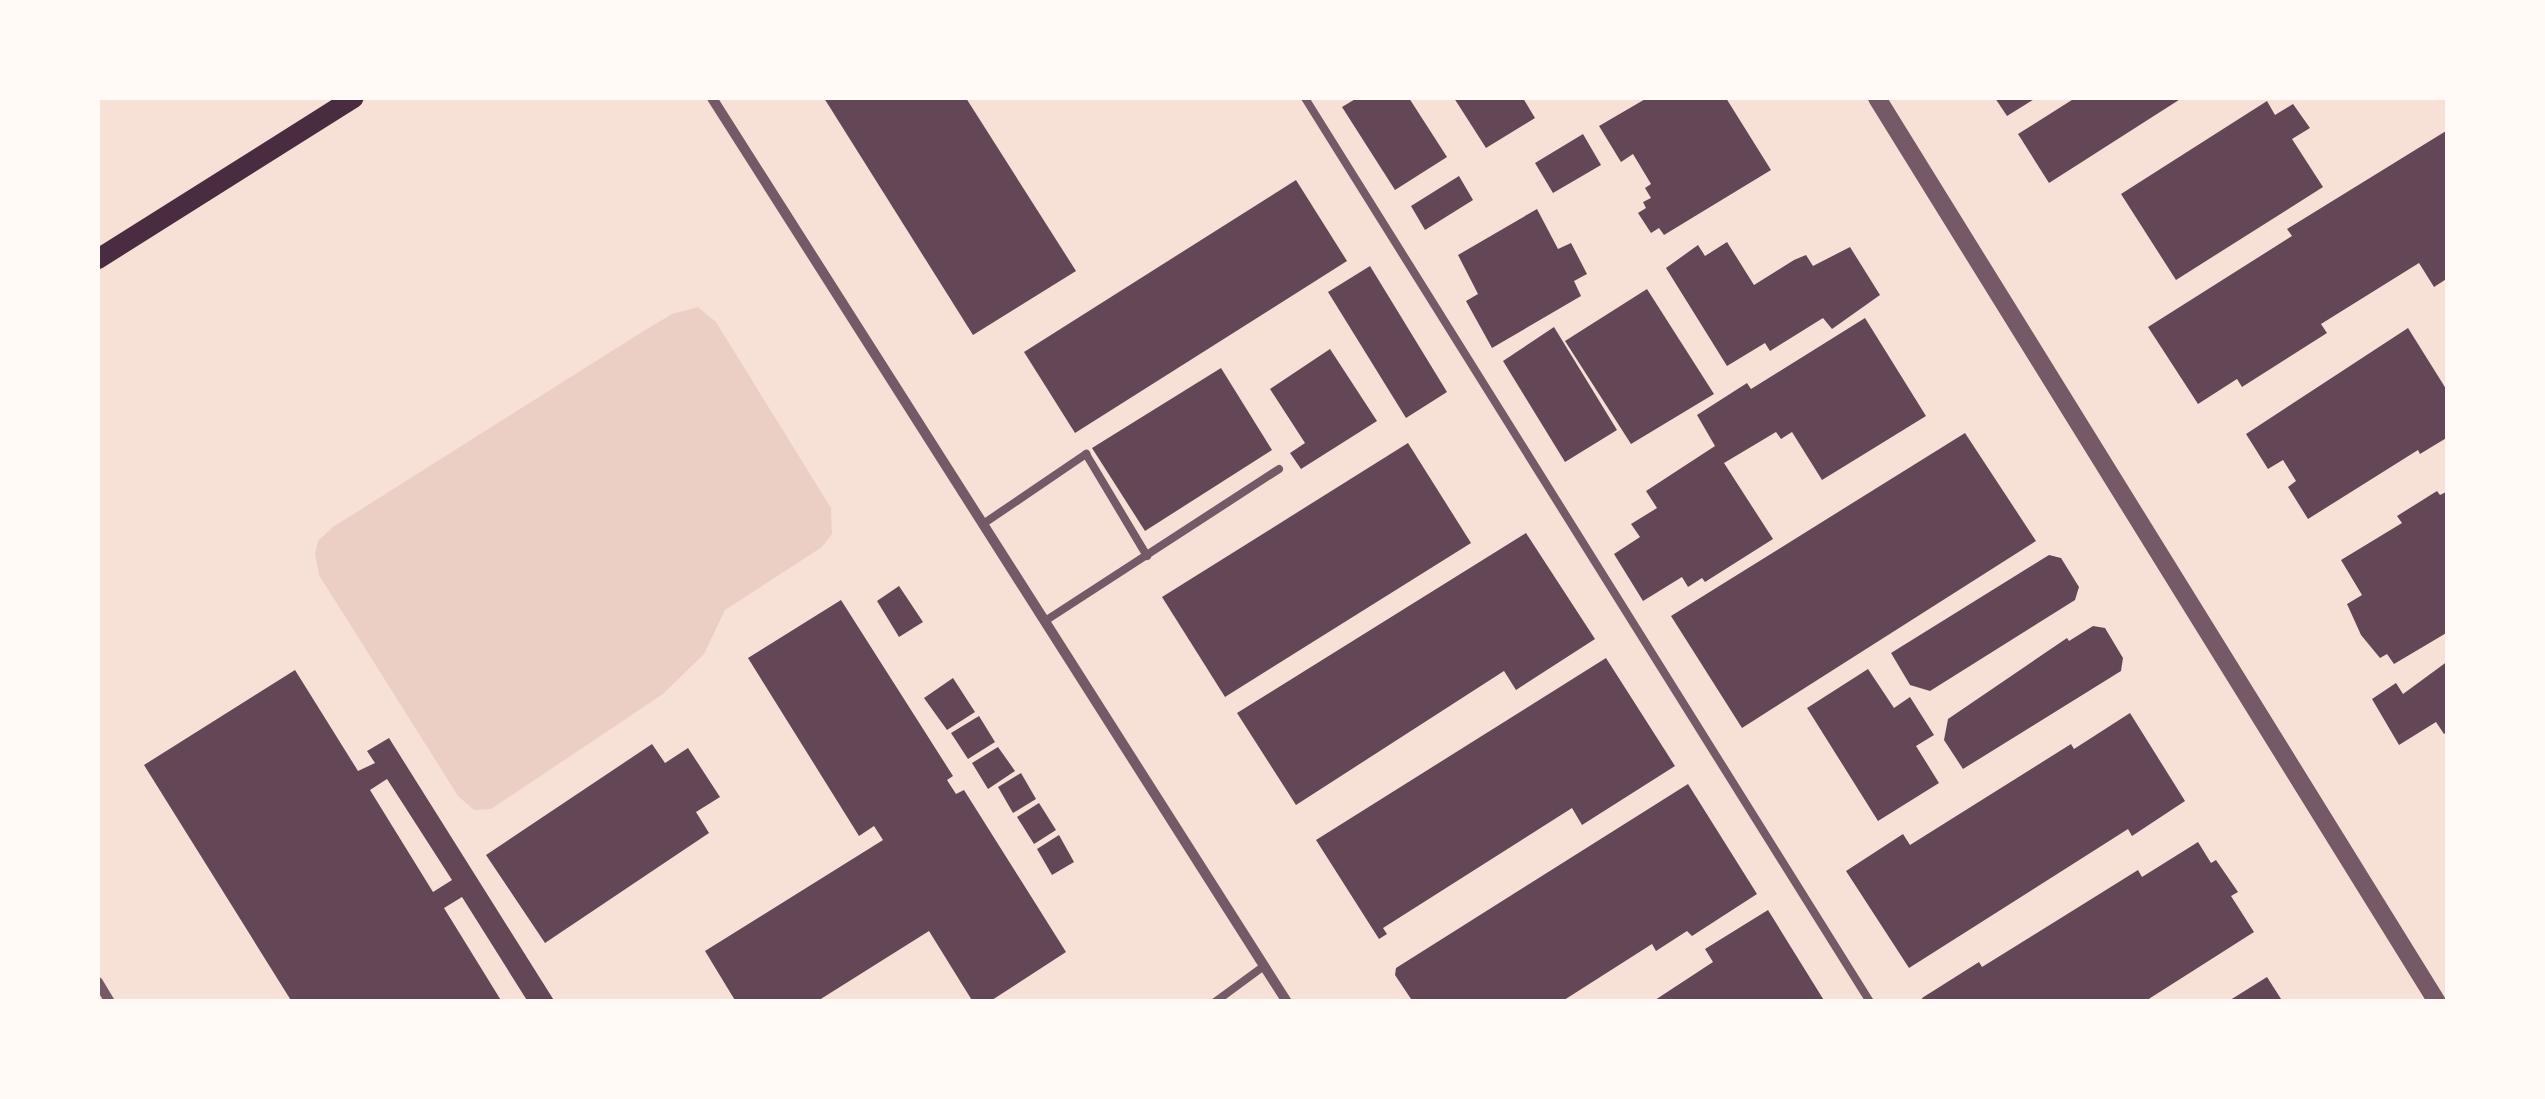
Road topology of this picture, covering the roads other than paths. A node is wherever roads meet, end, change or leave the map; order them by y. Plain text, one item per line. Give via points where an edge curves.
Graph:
1 (354, 98) edge
2 (712, 98) edge
3 (1305, 98) edge
4 (1877, 98) edge
5 (98, 258) edge
6 (1279, 470) dead end
7 (983, 524) junction
8 (1146, 556) junction
9 (1045, 621) junction
10 (1264, 966) junction
11 (98, 982) edge
12 (110, 1002) edge
13 (1215, 1002) edge
14 (1287, 1002) edge
15 (1870, 1002) edge
16 (2438, 1002) edge

1 - 5 main road
2 - 7 street
3 - 15 lane
4 - 16 street
6 - 8 lane
7 - 8 lane via 1086,454
7 - 9 street
8 - 9 lane
9 - 10 street
10 - 13 lane
10 - 14 street
11 - 12 street

